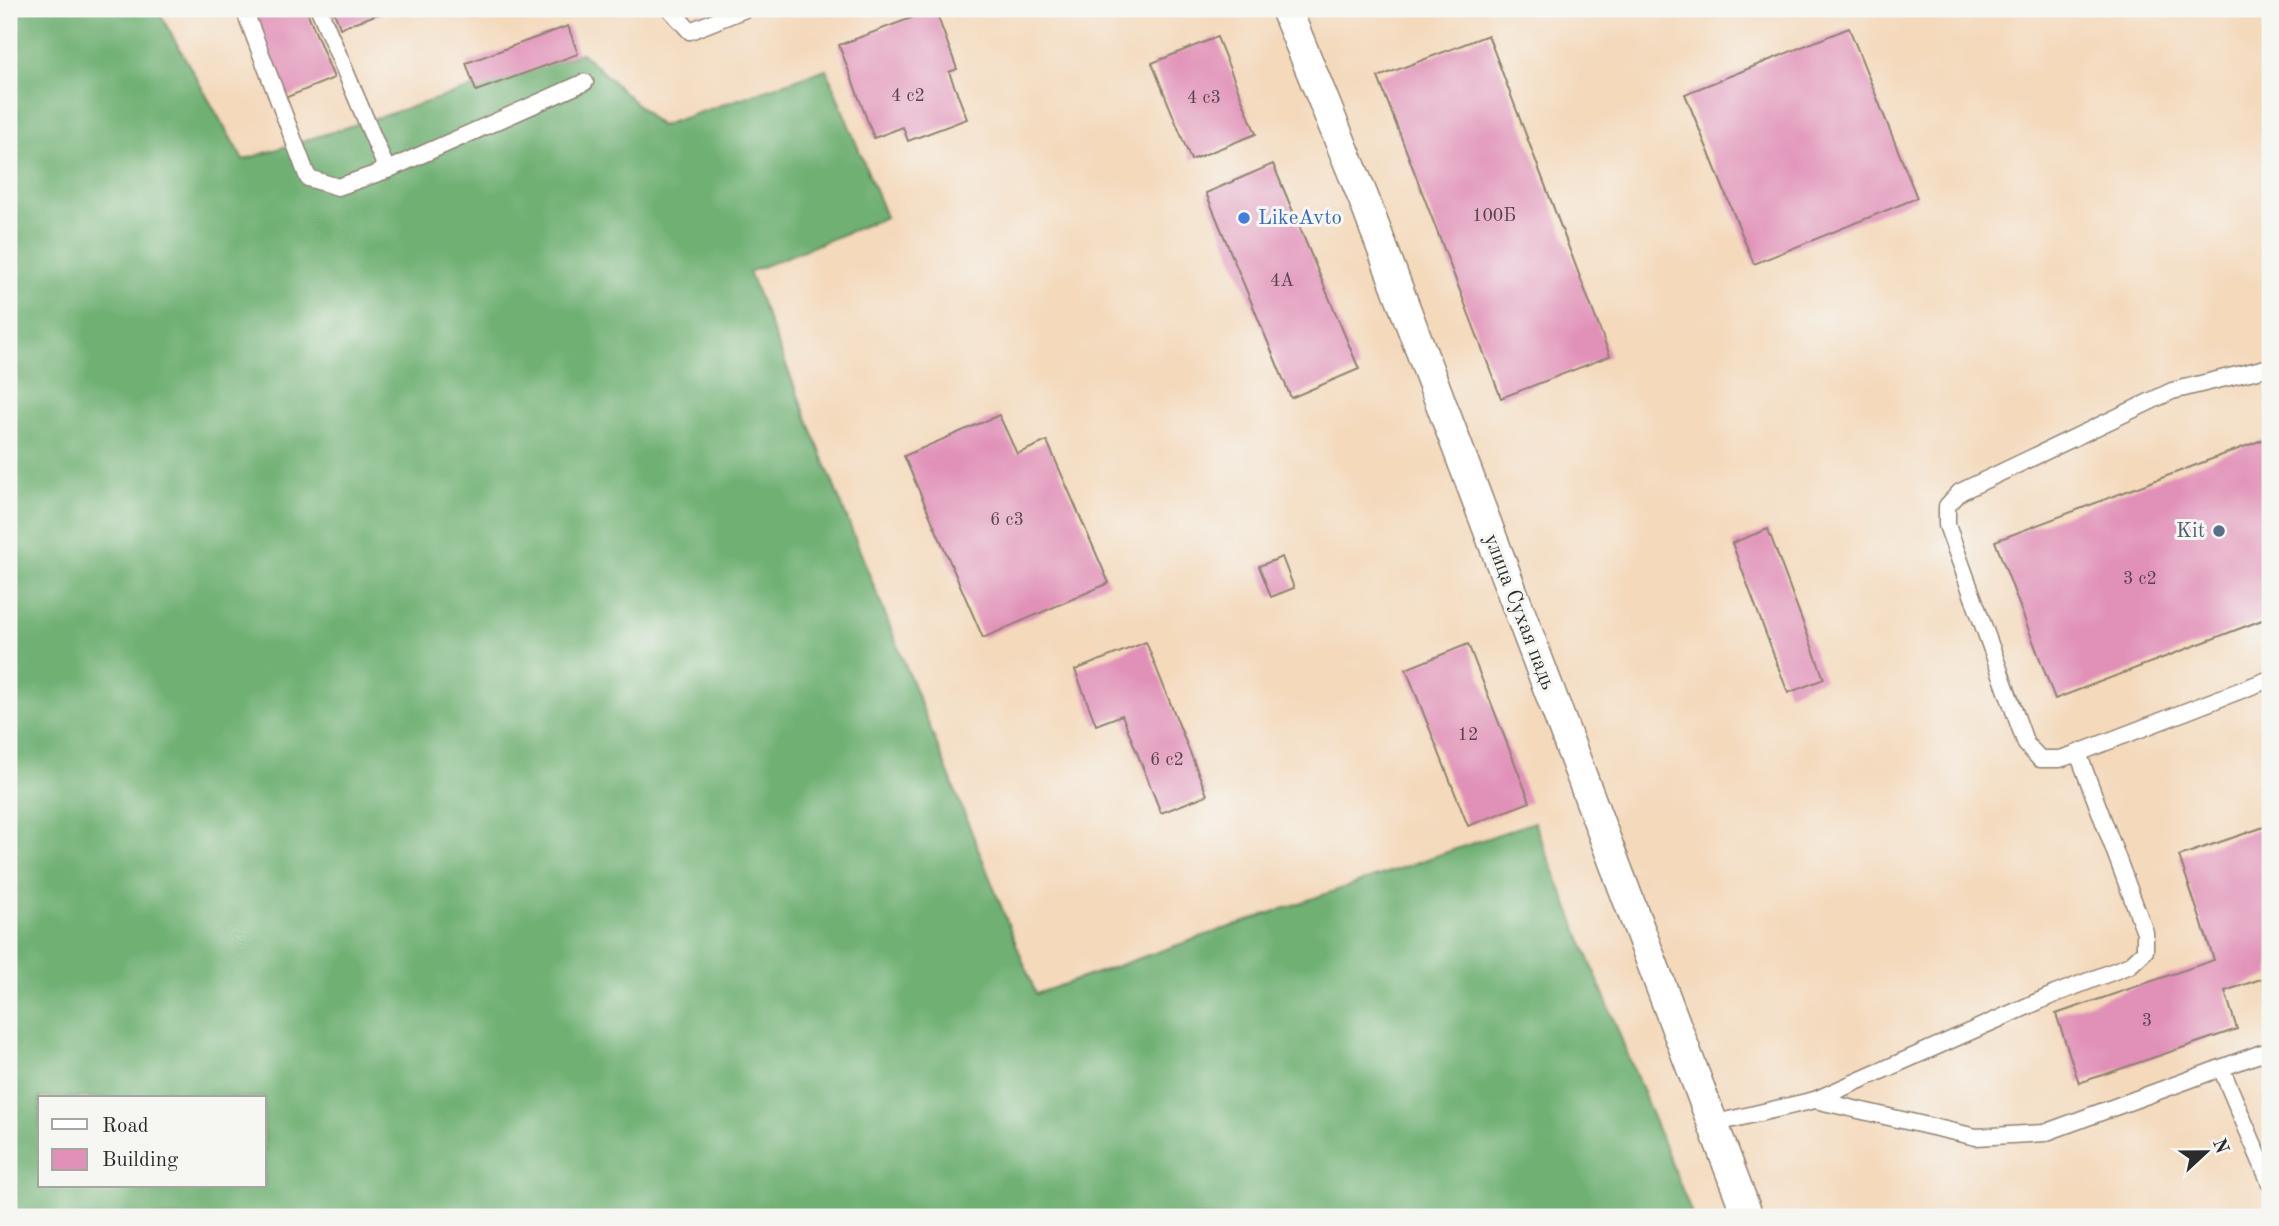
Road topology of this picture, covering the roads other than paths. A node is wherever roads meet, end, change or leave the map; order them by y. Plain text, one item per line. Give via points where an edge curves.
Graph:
1 (244, 9) edge
2 (319, 9) edge
3 (670, 9) edge
4 (690, 9) edge
5 (745, 9) edge
6 (1286, 9) edge
7 (690, 31) junction
8 (585, 82) dead end
9 (387, 170) junction
10 (2270, 368) edge
11 (2270, 679) edge
12 (2078, 753) junction
13 (2270, 1050) edge
14 (2221, 1068) junction
15 (1815, 1100) junction
16 (1712, 1124) junction
17 (2270, 1183) edge
18 (1748, 1217) edge

1 - 9 lane via 309,178 338,187
2 - 9 lane
3 - 7 lane
4 - 7 lane
5 - 7 lane
6 - 16 street, улица Сухая падь via 1363,197
8 - 9 lane
10 - 12 lane via 2172,391 1960,492 1947,506 1947,525 2026,744 2040,759 2060,760
11 - 12 lane
12 - 15 lane via 2145,932 2145,951 2130,965 2055,993
13 - 14 lane
14 - 15 lane via 2044,1133 1976,1137
14 - 17 lane
15 - 16 lane
16 - 18 street, улица Сухая падь

